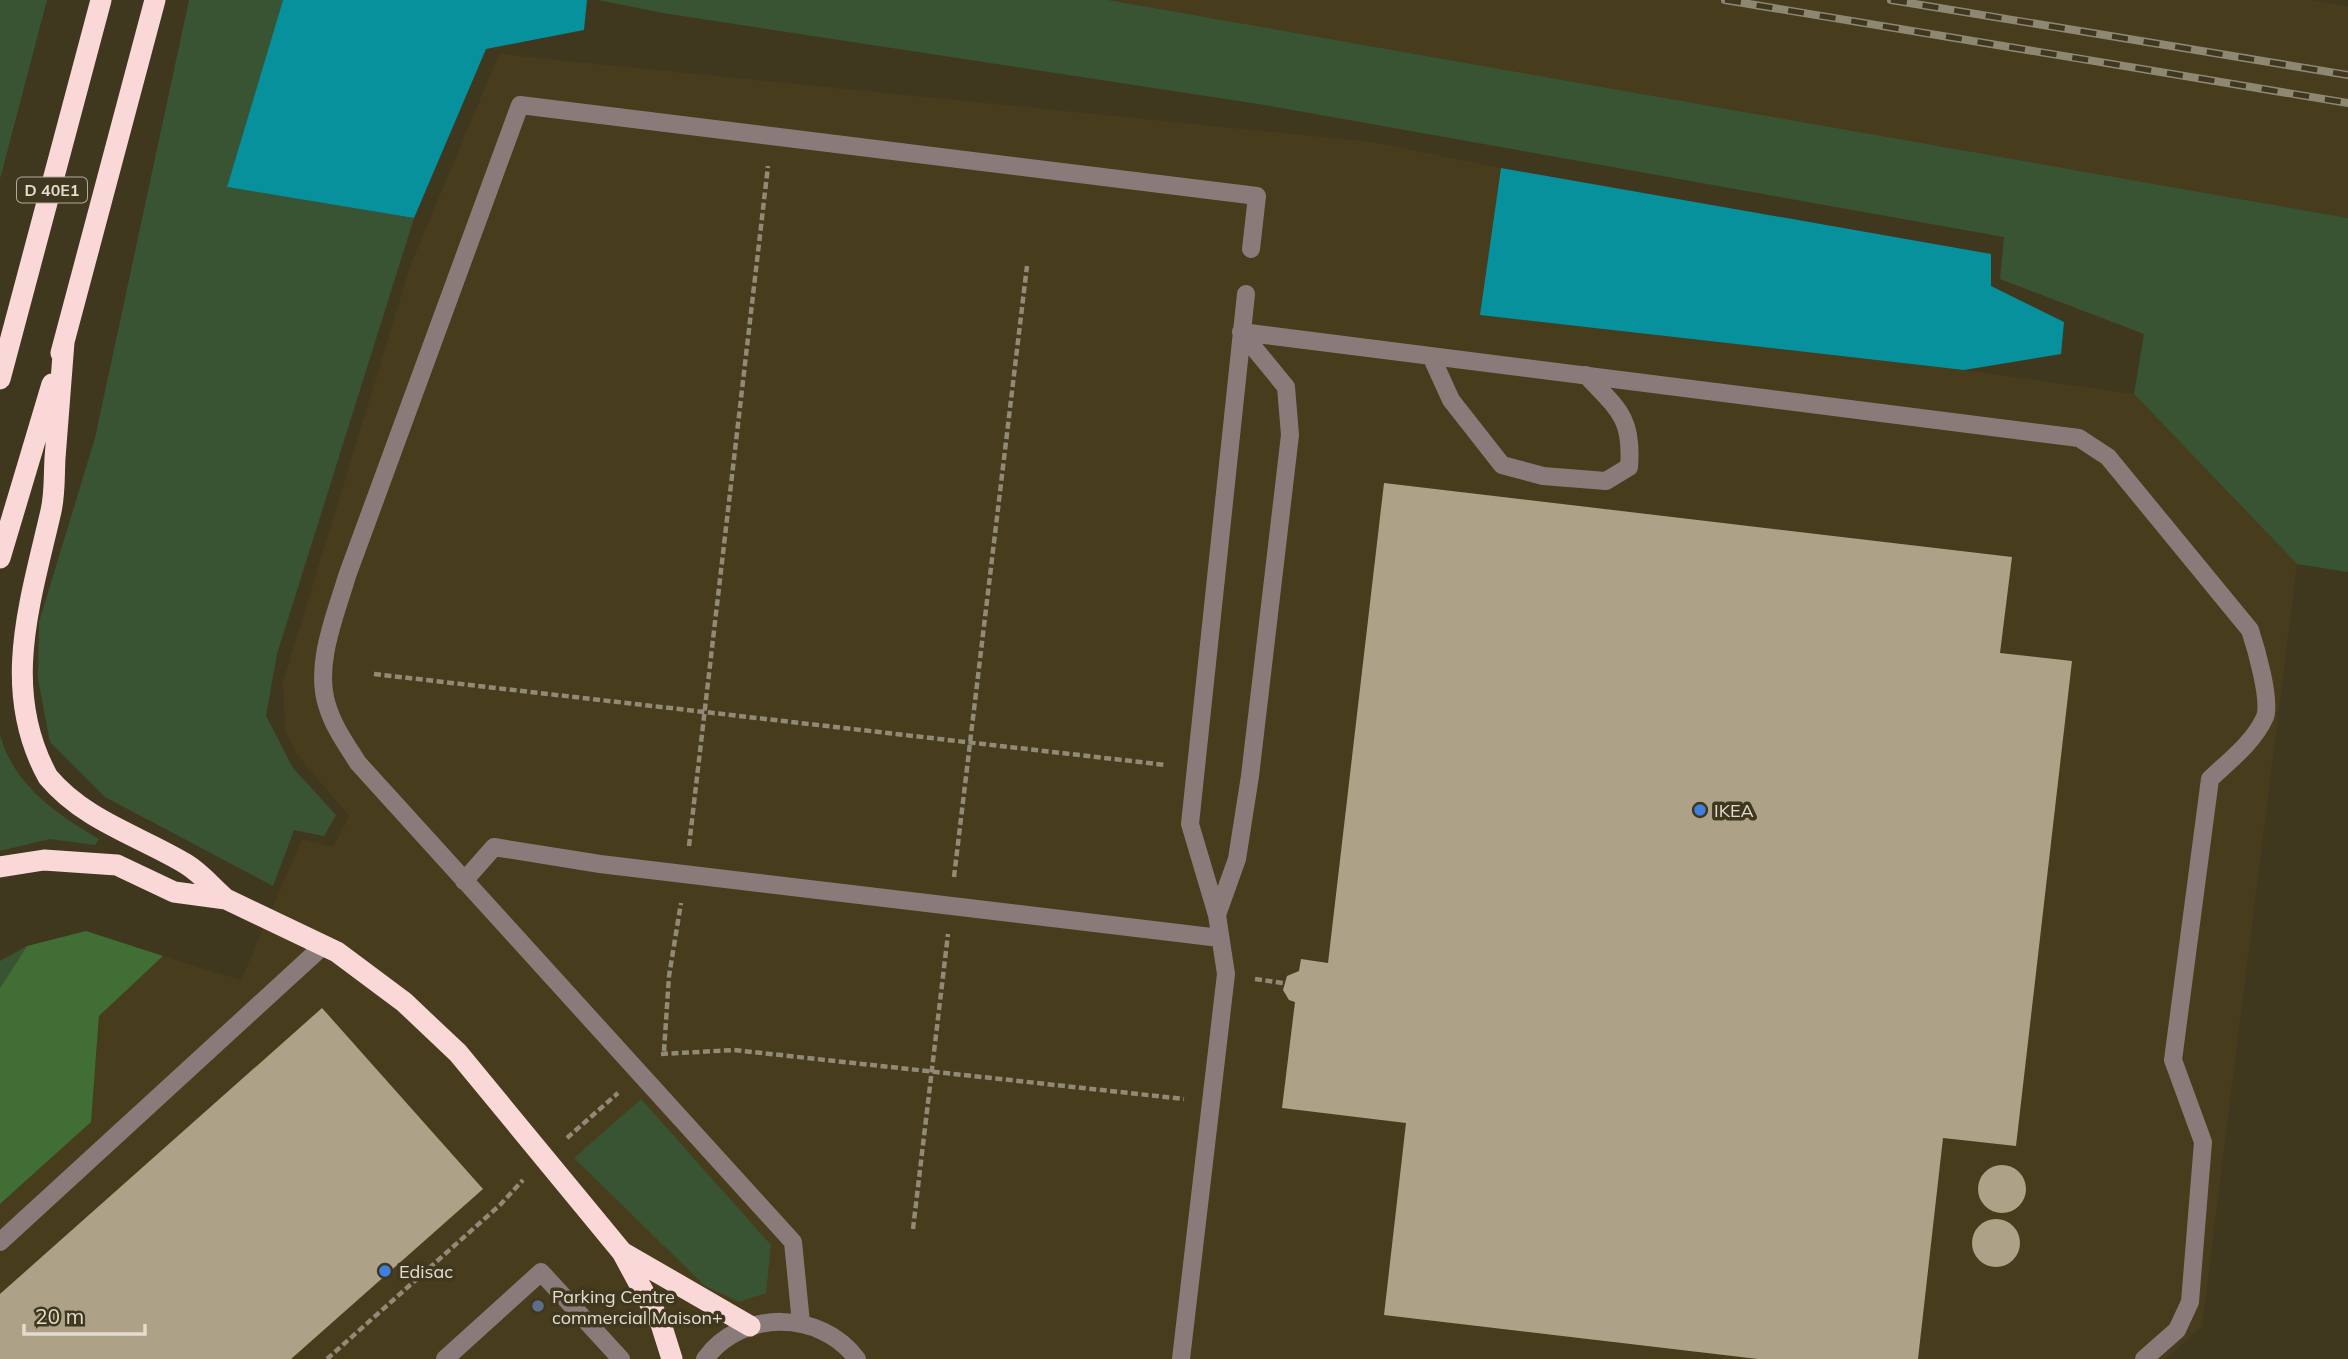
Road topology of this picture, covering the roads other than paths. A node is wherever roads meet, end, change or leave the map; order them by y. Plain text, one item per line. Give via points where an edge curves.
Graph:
1 (101, 0) edge
2 (155, 0) edge
3 (1251, 249) dead end
4 (1246, 294) dead end
5 (1241, 332) junction
6 (64, 342) junction
7 (1431, 356) junction
8 (1586, 375) junction
9 (0, 379) edge
10 (0, 558) edge
11 (0, 867) edge
12 (464, 881) junction
13 (226, 899) junction
14 (1217, 915) junction
15 (1220, 938) junction
16 (324, 945) junction
17 (0, 1242) edge
18 (622, 1252) junction
19 (801, 1323) junction
20 (750, 1326) junction
21 (445, 1359) edge
22 (621, 1359) edge
23 (672, 1359) edge
24 (705, 1359) edge
25 (857, 1359) edge
26 (1181, 1359) edge
27 (2144, 1359) edge

1 - 9 highway, D 40E1
2 - 6 highway, D 40E1
3 - 12 street via 1257,196 520,105 347,576 324,674 326,703 358,763
4 - 5 street
5 - 7 street
5 - 14 street via 1190,824
5 - 14 street via 1286,387 1290,435 1248,788 1237,859
6 - 10 highway, D 40E1
6 - 13 highway via 51,509 16,624 10,664 19,727 49,778 85,809 125,835 187,865
7 - 8 street
7 - 8 street via 1451,400 1502,465 1543,476 1606,481 1629,467 1631,439 1618,409
8 - 27 street via 2079,438 2108,457 2250,629 2261,664 2266,715 2243,749 2210,779 2173,1060 2203,1142 2190,1303 2177,1330
11 - 13 highway via 44,860 117,865 174,892
12 - 15 street via 494,847
12 - 19 street via 793,1242
13 - 16 highway
14 - 15 street
15 - 26 street via 1226,974
16 - 17 street
16 - 18 highway via 404,1002 458,1053
18 - 20 highway
18 - 23 highway via 661,1324
19 - 20 street via 775,1321
19 - 25 street via 827,1332
20 - 24 street via 726,1338
21 - 22 street via 541,1272

